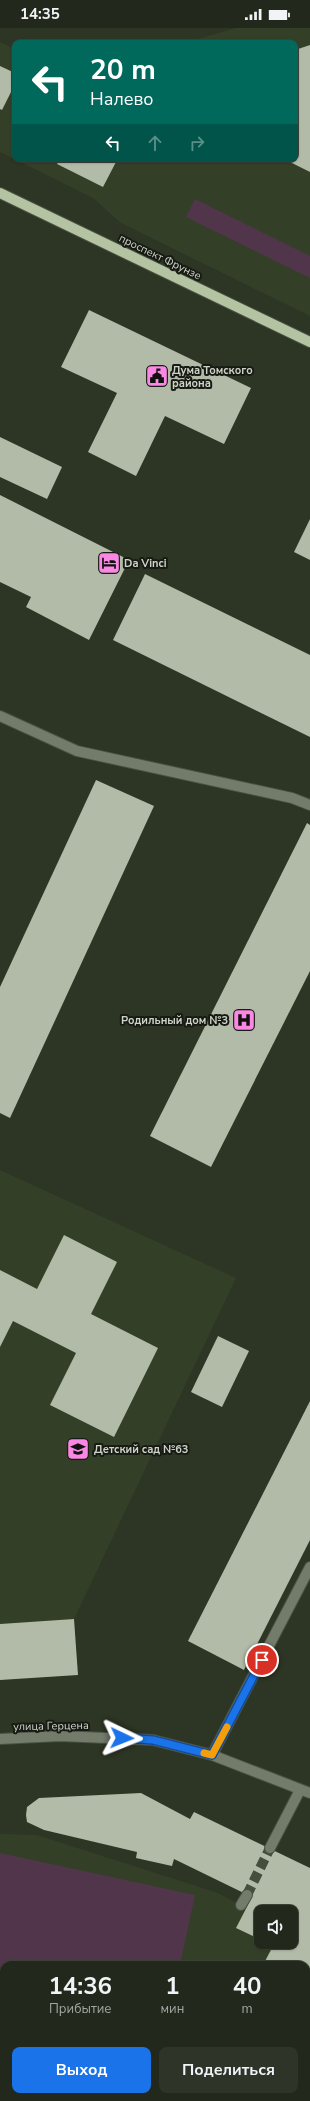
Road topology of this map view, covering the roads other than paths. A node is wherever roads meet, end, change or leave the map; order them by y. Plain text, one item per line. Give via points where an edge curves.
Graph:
1 (0, 193) edge
2 (310, 342) edge
3 (0, 716) edge
4 (310, 805) edge
5 (310, 1566) edge
6 (0, 1739) edge
7 (212, 1755) junction
8 (305, 1792) edge
9 (270, 1848) tunnel mouth
10 (246, 1895) tunnel mouth
11 (241, 1906) dead end

1 - 2 main road, проспект Фрунзе
3 - 4 street via 77,751 292,798
5 - 7 street
6 - 7 street, улица Герцена via 60,1736 153,1740
7 - 8 street, улица Герцена
8 - 9 street
10 - 11 street

